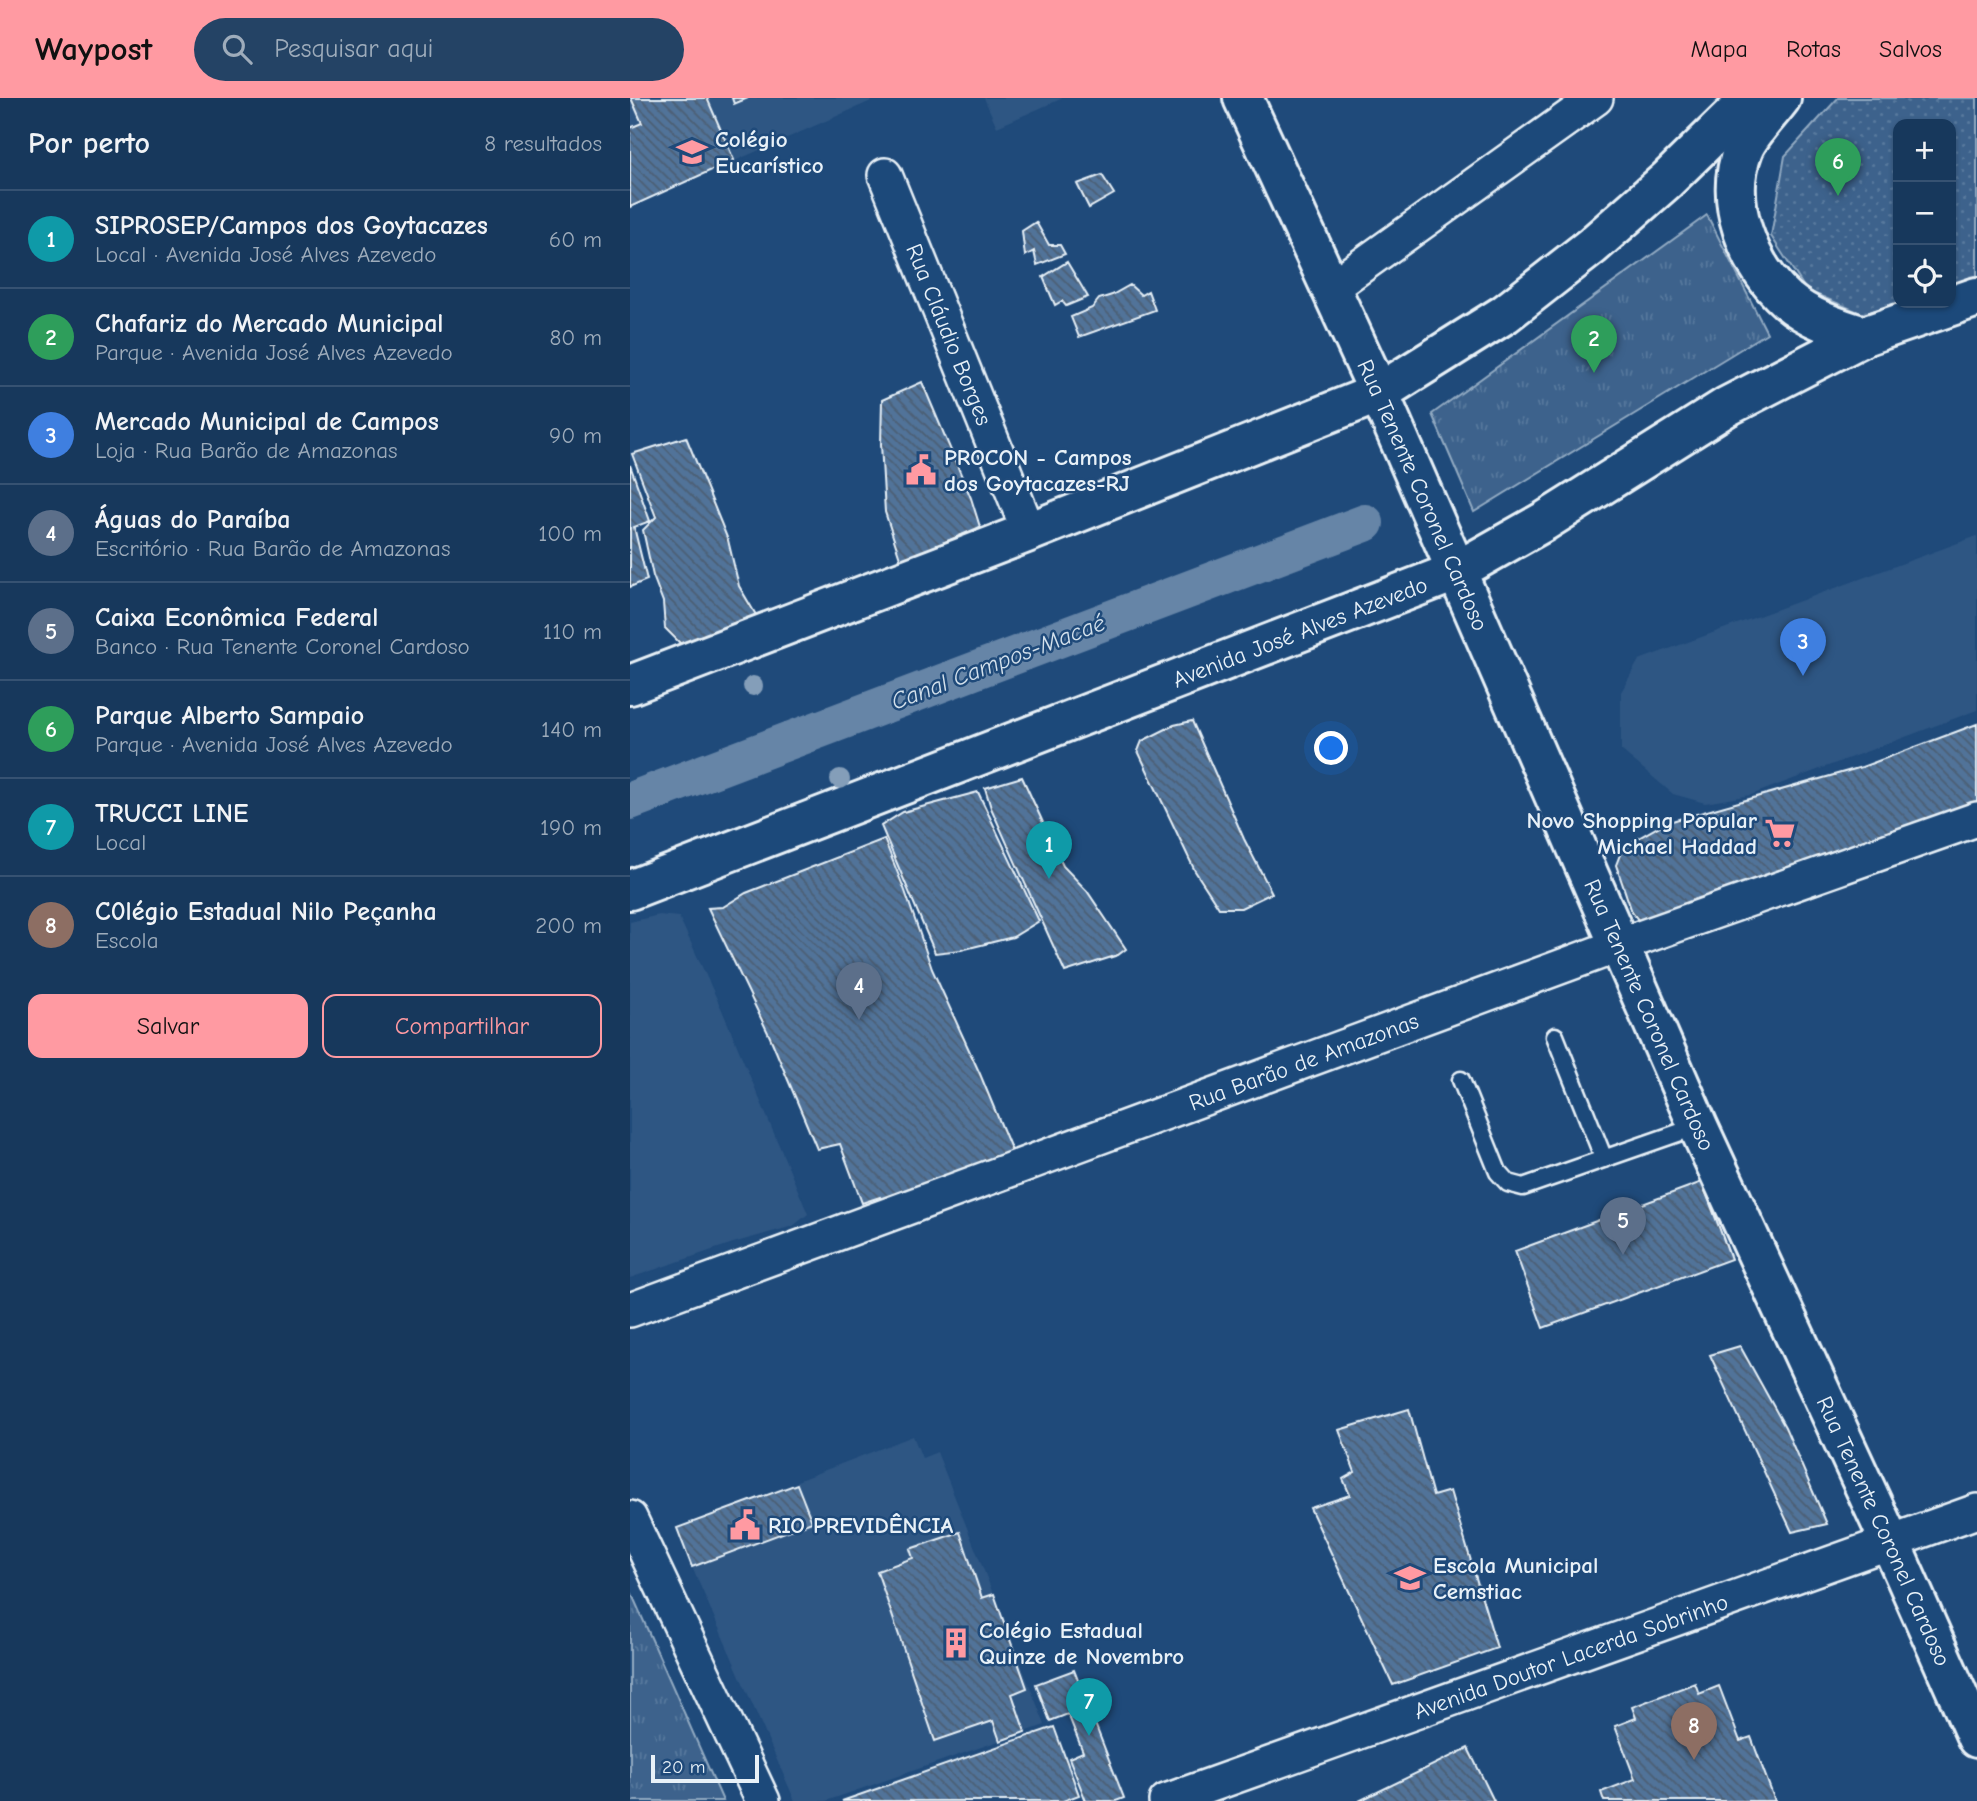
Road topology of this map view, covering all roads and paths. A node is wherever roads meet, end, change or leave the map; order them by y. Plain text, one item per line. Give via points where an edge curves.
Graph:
1 (1243, 98) edge
2 (1596, 98) edge
3 (1751, 98) edge
4 (1781, 98) edge
5 (885, 174) dead end
6 (1329, 289) junction
7 (1977, 297) edge
8 (1864, 336) junction
9 (1379, 393) junction
10 (1029, 532) junction
11 (1455, 572) junction
12 (630, 685) edge
13 (1977, 819) edge
14 (630, 890) edge
15 (1617, 946) junction
16 (1555, 1036) dead end
17 (1461, 1080) dead end
18 (1698, 1126) junction
19 (1604, 1159) junction
20 (630, 1310) edge
21 (1977, 1511) edge
22 (630, 1518) edge
23 (1890, 1542) junction
24 (1977, 1738) edge
25 (763, 1801) edge
26 (1166, 1801) edge

1 - 6 main road, Rua Tenente Coronel Cardoso
2 - 6 street
3 - 9 main road via 1592,246 1505,314
4 - 8 main road via 1743,149 1735,186 1743,235 1761,270 1788,301 1816,318
5 - 10 street, Rua Cláudio Borges
6 - 9 main road, Rua Tenente Coronel Cardoso
7 - 8 main road, Avenida José Alves Azevedo
8 - 11 main road, Avenida José Alves Azevedo via 1726,407 1545,522
9 - 10 main road
9 - 11 main road, Rua Tenente Coronel Cardoso
10 - 12 main road
11 - 14 main road, Avenida José Alves Azevedo
11 - 15 main road, Rua Tenente Coronel Cardoso
13 - 15 street, Rua Barão de Amazonas
15 - 18 main road, Rua Tenente Coronel Cardoso
15 - 20 street, Rua Barão de Amazonas
16 - 19 lane
17 - 19 lane via 1498,1172 1508,1184 1523,1187
18 - 19 lane
18 - 23 main road, Rua Tenente Coronel Cardoso
21 - 23 street, Avenida Doutor Lacerda Sobrinho
22 - 25 street
23 - 24 main road, Rua Tenente Coronel Cardoso
23 - 26 street, Avenida Doutor Lacerda Sobrinho

